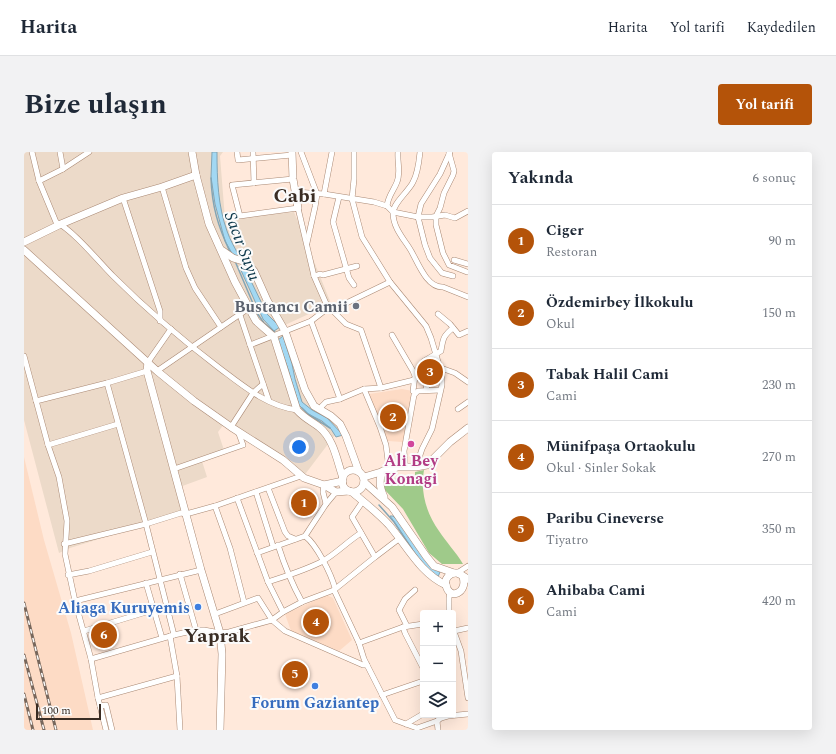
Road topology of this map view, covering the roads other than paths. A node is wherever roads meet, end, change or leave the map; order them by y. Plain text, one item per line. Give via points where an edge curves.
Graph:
1 (32, 152) edge
2 (60, 152) edge
3 (89, 152) edge
4 (192, 152) edge
5 (237, 152) edge
6 (253, 152) edge
7 (301, 152) edge
8 (332, 152) edge
9 (354, 152) edge
10 (398, 152) edge
11 (420, 152) edge
12 (449, 153) edge
13 (292, 154) edge
14 (253, 158) junction
15 (63, 170) junction
16 (196, 175) junction
17 (293, 179) junction
18 (39, 181) junction
19 (254, 183) junction
20 (162, 187) junction
21 (295, 192) junction
22 (317, 194) junction
23 (324, 194) junction
24 (339, 197) junction
25 (123, 198) junction
26 (352, 199) junction
27 (387, 206) junction
28 (298, 208) junction
29 (468, 211) edge
30 (393, 212) junction
31 (436, 216) junction
32 (418, 218) junction
33 (61, 224) junction
34 (24, 242) edge
35 (307, 244) junction
36 (24, 250) edge
37 (222, 251) junction
38 (239, 260) junction
39 (454, 260) dead end
40 (468, 264) edge
41 (357, 266) dead end
42 (346, 268) junction
43 (231, 272) junction
44 (467, 272) dead end
45 (314, 276) junction
46 (453, 276) dead end
47 (390, 282) junction
48 (354, 286) dead end
49 (468, 297) edge
50 (249, 308) junction
51 (330, 309) junction
52 (438, 314) dead end
53 (240, 315) junction
54 (160, 321) junction
55 (311, 321) junction
56 (222, 327) junction
57 (453, 328) junction
58 (171, 329) junction
59 (285, 331) junction
60 (468, 331) edge
61 (392, 334) dead end
62 (274, 337) junction
63 (250, 345) junction
64 (192, 347) junction
65 (436, 353) junction
66 (24, 356) edge
67 (148, 362) junction
68 (441, 368) junction
69 (157, 370) junction
70 (147, 371) junction
71 (423, 372) junction
72 (414, 380) junction
73 (468, 382) edge
74 (107, 383) junction
75 (263, 384) junction
76 (381, 388) junction
77 (364, 389) junction
78 (427, 390) junction
79 (440, 390) junction
80 (413, 391) dead end
81 (253, 393) junction
82 (340, 399) junction
83 (36, 400) junction
84 (269, 401) junction
85 (468, 402) edge
86 (458, 409) dead end
87 (297, 410) junction
88 (320, 410) junction
89 (118, 424) junction
90 (231, 427) junction
91 (468, 428) edge
92 (239, 432) junction
93 (48, 445) junction
94 (405, 467) junction
95 (416, 467) junction
96 (174, 469) junction
97 (386, 470) junction
98 (301, 476) junction
99 (363, 477) junction
100 (343, 479) junction
101 (324, 485) junction
102 (268, 488) junction
103 (256, 492) junction
104 (336, 492) junction
105 (351, 492) junction
106 (237, 498) junction
107 (385, 499) junction
108 (363, 501) junction
109 (326, 504) junction
110 (215, 506) junction
111 (186, 514) junction
112 (146, 524) junction
113 (361, 533) junction
114 (305, 536) junction
115 (400, 538) junction
116 (295, 539) junction
117 (64, 544) junction
118 (276, 546) junction
119 (152, 552) junction
120 (257, 553) junction
121 (375, 557) junction
122 (323, 561) junction
123 (468, 566) edge
124 (201, 570) junction
125 (180, 574) junction
126 (68, 575) junction
127 (290, 575) junction
128 (461, 576) edge
129 (159, 580) junction
130 (268, 582) junction
131 (146, 583) junction
132 (446, 585) junction
133 (335, 589) junction
134 (415, 590) dead end
135 (450, 592) junction
136 (465, 592) edge
137 (75, 602) junction
138 (244, 602) junction
139 (302, 602) junction
140 (166, 606) junction
141 (154, 610) junction
142 (449, 610) edge
143 (283, 612) junction
144 (215, 614) junction
145 (272, 620) junction
146 (420, 624) edge
147 (405, 627) junction
148 (468, 628) edge
149 (196, 630) junction
150 (456, 630) edge
151 (84, 631) junction
152 (220, 633) junction
153 (172, 635) junction
154 (162, 638) junction
155 (456, 638) edge
156 (359, 643) junction
157 (468, 649) edge
158 (461, 651) junction
159 (91, 659) junction
160 (420, 662) edge
161 (367, 665) junction
162 (177, 676) junction
163 (420, 682) edge
164 (467, 688) edge
165 (382, 695) junction
166 (98, 698) junction
167 (468, 698) edge
168 (100, 706) junction
169 (468, 714) edge
170 (456, 715) edge
171 (420, 716) edge
172 (440, 718) edge
173 (406, 724) junction
174 (106, 730) edge
175 (112, 730) edge
176 (180, 730) edge
177 (220, 730) edge
178 (438, 730) edge

1 - 18 street
2 - 15 street
3 - 15 street
4 - 16 street
5 - 14 street via 238,160
6 - 14 street
7 - 22 street
8 - 23 street
9 - 26 street
10 - 27 street via 399,174
11 - 30 street via 414,180
12 - 31 street via 454,171
12 - 32 street via 440,174 421,204
13 - 14 street
13 - 17 street
14 - 19 street
15 - 18 street
16 - 20 street
16 - 37 street via 209,224
17 - 19 street
17 - 21 street
18 - 33 street via 56,222
19 - 28 street via 232,185 240,216
20 - 25 street
20 - 56 street via 186,268 195,288
21 - 22 street
21 - 28 street
22 - 23 street
22 - 35 street
23 - 24 street
24 - 26 street
24 - 42 street via 333,222
25 - 33 street
25 - 54 street via 160,311
26 - 27 street
26 - 47 street via 362,237
27 - 30 street
28 - 35 street
29 - 31 street via 455,218
30 - 32 street
30 - 49 street via 404,242 422,272 440,288
31 - 32 street
31 - 44 street via 438,238 449,265
32 - 46 street via 430,258 442,273
33 - 34 street
33 - 54 street
35 - 45 street
36 - 67 street
37 - 38 street
37 - 43 street
38 - 43 street
38 - 59 street via 246,262 254,271
39 - 40 street
41 - 42 street
42 - 45 street
42 - 48 street
43 - 50 street
45 - 51 street
47 - 51 street
47 - 65 street via 426,326
50 - 53 street
50 - 62 street via 256,321
51 - 55 street
51 - 76 street via 346,324 361,330
52 - 57 street
53 - 56 street
53 - 63 street
54 - 58 street
55 - 59 street
55 - 82 street
56 - 64 street
57 - 60 street via 459,335
57 - 65 street via 444,335 441,351
58 - 64 street
58 - 67 street
59 - 62 street
59 - 88 street via 305,390 314,406
61 - 72 street via 413,371
62 - 63 street
62 - 87 street
63 - 75 street
64 - 69 street
64 - 81 street
65 - 68 street
65 - 71 street via 424,361
66 - 83 street
67 - 69 street
67 - 70 street
68 - 73 street via 455,373
68 - 79 street
69 - 90 street
70 - 74 street
70 - 96 street
71 - 72 street
71 - 78 street
72 - 76 street
72 - 80 street
74 - 83 street
74 - 89 street
75 - 81 street
75 - 84 street
76 - 77 street
77 - 82 street
77 - 97 street via 386,445
78 - 79 street
78 - 94 street via 418,390 414,395 404,451
79 - 95 street via 432,429
81 - 84 street
81 - 90 street
82 - 88 street via 326,402
83 - 93 street
84 - 87 street via 283,408
85 - 86 street
87 - 100 street via 327,436
88 - 99 street via 340,424
89 - 93 street
89 - 112 street
90 - 92 street
91 - 95 street via 427,466
92 - 96 street via 243,445
92 - 98 street via 283,460
93 - 117 street via 64,499 67,521
94 - 95 street
94 - 97 street
96 - 111 street
97 - 99 street
97 - 107 street via 380,477 380,488
98 - 101 street
98 - 102 street
99 - 100 street via 353,470 344,475
99 - 105 street via 364,485 359,491
99 - 107 street
100 - 101 street
100 - 105 street via 344,487
101 - 104 street
101 - 109 street
102 - 103 street
102 - 116 street via 288,536
103 - 106 street
103 - 118 street
104 - 105 street
104 - 109 street
105 - 108 street
106 - 110 street
106 - 120 street
107 - 128 street via 434,566
108 - 113 street via 352,517
108 - 115 street
109 - 114 street
110 - 111 street
110 - 138 street via 230,548
111 - 112 street via 181,513
111 - 124 street
112 - 117 street
112 - 119 street
113 - 121 street
113 - 122 street
114 - 116 street
114 - 122 street via 310,539
115 - 121 street
115 - 132 street via 423,569
116 - 118 street
117 - 126 street
118 - 120 street
118 - 127 street
119 - 126 street
119 - 129 street
120 - 130 street
121 - 133 street
122 - 127 street
122 - 133 street
123 - 128 street
124 - 125 street
124 - 144 street
125 - 129 street
125 - 149 street
126 - 137 street
127 - 130 street
127 - 139 street
128 - 132 street via 448,576
128 - 136 street via 466,583
129 - 131 street
129 - 140 street
130 - 143 street
131 - 137 street
131 - 141 street
132 - 135 street
133 - 139 street
133 - 156 street
134 - 147 street via 405,599 399,610
135 - 136 street
135 - 142 street
137 - 151 street
138 - 144 street
138 - 145 street via 258,598
139 - 143 street
140 - 141 street
140 - 153 street
141 - 151 street
141 - 154 street
143 - 145 street
144 - 152 street
145 - 152 street
145 - 161 street via 285,631
146 - 147 street
147 - 156 street
147 - 160 street via 405,633
148 - 150 street
149 - 152 street
149 - 153 street
151 - 159 street
152 - 177 street
153 - 154 street
153 - 162 street
154 - 159 street
155 - 158 street
156 - 161 street
157 - 158 street
158 - 164 street
159 - 166 street
161 - 165 street
162 - 166 street
162 - 176 street
163 - 165 street
164 - 167 street
165 - 173 street via 395,720
166 - 168 street
168 - 174 street
168 - 175 street via 106,705
169 - 170 street
171 - 173 street
172 - 173 street via 417,728
172 - 178 street

